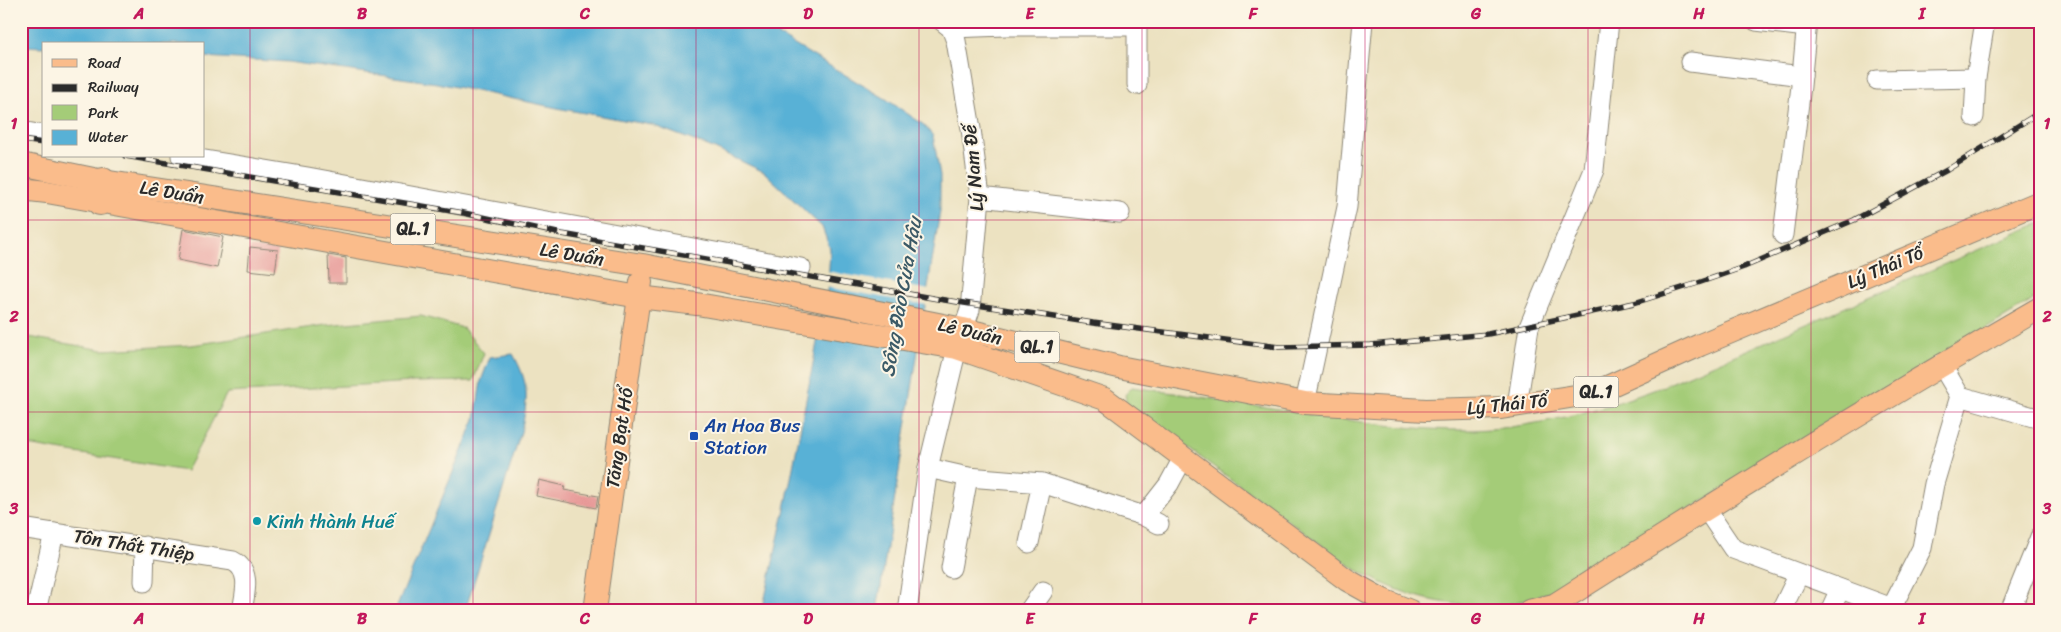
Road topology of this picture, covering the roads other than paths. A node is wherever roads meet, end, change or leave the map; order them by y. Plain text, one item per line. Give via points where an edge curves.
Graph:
1 (1363, 21) edge
2 (1609, 21) edge
3 (1756, 21) edge
4 (1985, 21) edge
5 (948, 23) edge
6 (1137, 24) edge
7 (1806, 24) edge
8 (1690, 62) dead end
9 (1802, 76) junction
10 (1976, 78) junction
11 (1877, 80) dead end
12 (1137, 85) dead end
13 (1974, 117) dead end
14 (21, 131) edge
15 (42, 135) edge
16 (192, 158) edge
17 (21, 164) edge
18 (21, 189) edge
19 (102, 191) junction
20 (980, 197) junction
21 (2040, 202) edge
22 (1120, 213) dead end
23 (1782, 235) dead end
24 (643, 266) junction
25 (801, 268) dead end
26 (639, 297) junction
27 (2040, 308) edge
28 (955, 338) junction
29 (1942, 364) junction
30 (1119, 367) junction
31 (1960, 396) junction
32 (1105, 398) junction
33 (1305, 403) junction
34 (1517, 406) junction
35 (2040, 419) edge
36 (1183, 458) junction
37 (928, 468) junction
38 (968, 477) junction
39 (1042, 483) junction
40 (1706, 509) junction
41 (21, 528) edge
42 (54, 533) junction
43 (2040, 537) edge
44 (1029, 543) dead end
45 (145, 546) junction
46 (951, 568) dead end
47 (1799, 574) junction
48 (144, 582) dead end
49 (1840, 589) junction
50 (1043, 591) dead end
51 (1550, 608) edge
52 (1891, 609) edge
53 (36, 611) edge
54 (242, 611) edge
55 (595, 611) edge
56 (907, 611) edge
57 (1029, 611) edge
58 (1410, 611) edge
59 (1529, 611) edge
60 (1781, 611) edge
61 (1830, 611) edge
62 (2010, 611) edge

1 - 33 street via 1346,206
2 - 34 street via 1594,170 1529,326
3 - 7 street
4 - 10 street
5 - 6 street via 1005,26
5 - 20 street, Lý Nam Đế via 956,40
6 - 12 street
7 - 9 street
8 - 9 street
9 - 23 street
10 - 11 street
10 - 13 street
14 - 15 street
16 - 25 street
17 - 19 main road, Lê Duẩn / QL.1
18 - 19 main road, Lê Duẩn / QL.1
19 - 24 main road, Lê Duẩn / QL.1
19 - 26 main road, Lê Duẩn / QL.1
20 - 22 street
20 - 28 street, Lý Nam Đế via 970,303
21 - 34 main road, Lý Thái Tổ / QL.1 via 1594,393
24 - 26 main road, Tăng Bạt Hổ
24 - 28 main road, Lê Duẩn / QL.1 via 805,298
26 - 28 main road, Lê Duẩn / QL.1 via 798,321
26 - 55 main road, Tăng Bạt Hổ
27 - 29 main road
28 - 30 main road, Lê Duẩn / QL.1
28 - 32 main road, Lê Duẩn / QL.1
28 - 37 street, Lý Nam Đế
29 - 31 street
29 - 40 main road
30 - 32 main road
30 - 33 main road, Lý Thái Tổ / QL.1
31 - 35 street
31 - 52 street via 1934,484 1922,548
32 - 36 main road, QL.1
33 - 34 main road, Lý Thái Tổ / QL.1 via 1426,410
36 - 39 street via 1151,520
36 - 58 main road, QL.1 via 1347,580
37 - 38 street
37 - 56 street, Lý Nam Đế
38 - 39 street
38 - 46 street
39 - 44 street
40 - 47 street via 1733,549
40 - 51 main road
41 - 42 street, Tôn Thất Thiệp
42 - 45 street, Tôn Thất Thiệp
42 - 53 street
43 - 62 street
45 - 48 street
45 - 54 street, Tôn Thất Thiệp via 233,561 243,569 247,585
47 - 49 street
47 - 60 street
49 - 52 street
49 - 61 street
50 - 57 street
51 - 59 main road

